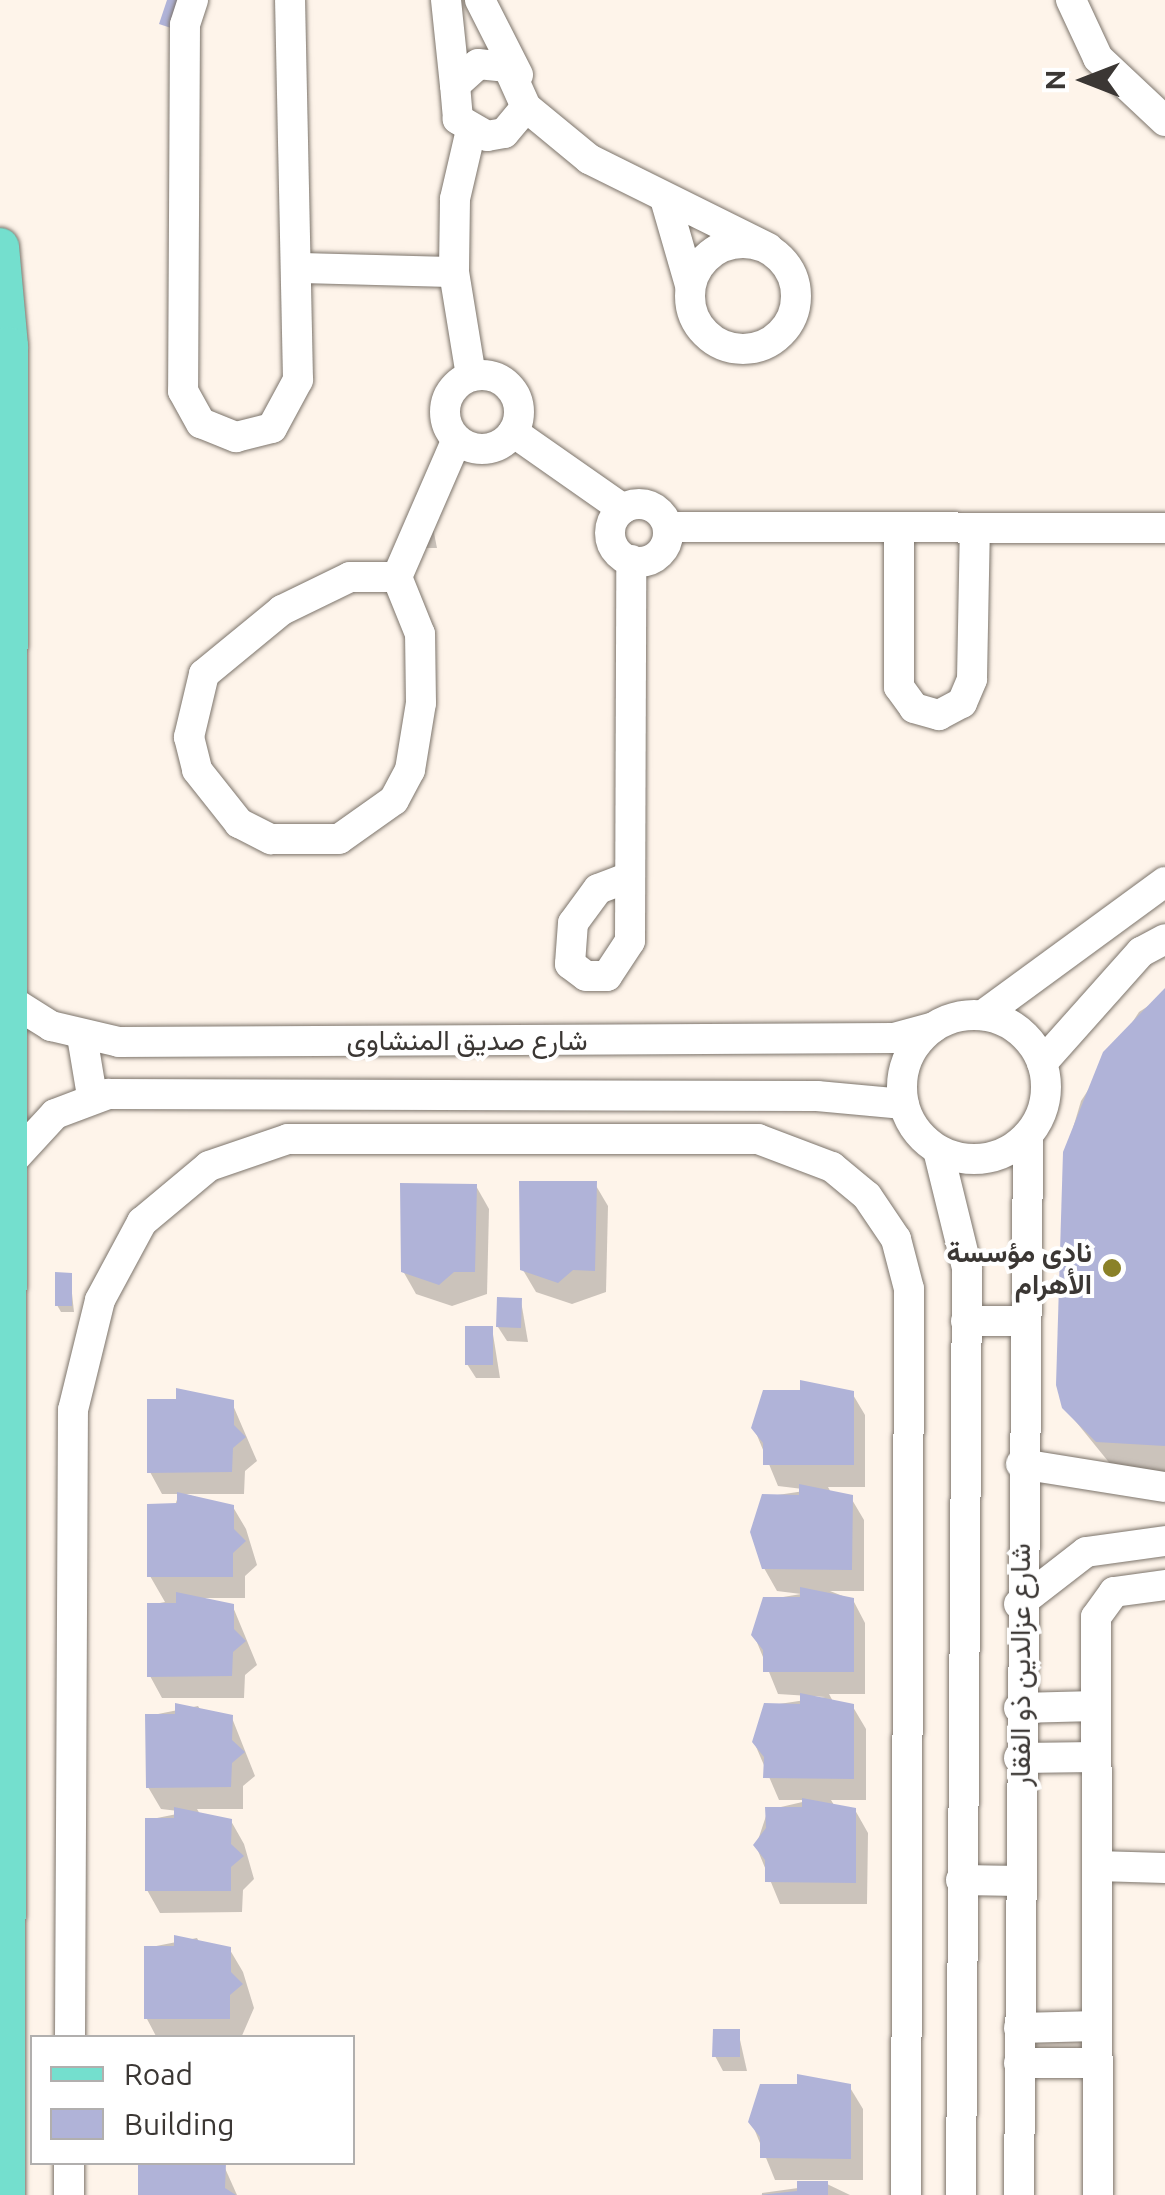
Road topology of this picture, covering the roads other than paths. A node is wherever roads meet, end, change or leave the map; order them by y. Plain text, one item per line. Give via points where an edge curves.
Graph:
1 (193, 0) edge
2 (290, 0) edge
3 (446, 0) edge
4 (480, 0) edge
5 (1071, 0) edge
6 (456, 85) junction
7 (523, 92) junction
8 (1165, 121) edge
9 (471, 130) junction
10 (666, 202) junction
11 (0, 247) edge
12 (768, 248) junction
13 (298, 268) junction
14 (454, 272) junction
15 (690, 285) junction
16 (471, 376) junction
17 (513, 432) junction
18 (457, 439) junction
19 (623, 509) junction
20 (668, 527) junction
21 (898, 528) junction
22 (976, 528) junction
23 (1165, 528) edge
24 (630, 560) junction
25 (398, 577) junction
26 (627, 878) dead end
27 (1165, 882) edge
28 (1165, 938) edge
29 (8, 999) junction
30 (983, 1015) junction
31 (934, 1026) junction
32 (82, 1036) junction
33 (1042, 1063) junction
34 (92, 1096) junction
35 (491, 1096) junction
36 (904, 1104) junction
37 (1028, 1135) junction
38 (490, 1136) junction
39 (938, 1150) junction
40 (8, 1166) junction
41 (966, 1322) junction
42 (1024, 1322) junction
43 (4, 1326) edge
44 (1021, 1464) junction
45 (1165, 1487) edge
46 (1165, 1541) edge
47 (1165, 1585) edge
48 (1019, 1604) junction
49 (1096, 1706) junction
50 (1019, 1708) junction
51 (1096, 1757) junction
52 (1019, 1758) junction
53 (1097, 1866) junction
54 (1165, 1868) edge
55 (961, 1880) junction
56 (1019, 1880) junction
57 (1097, 2026) junction
58 (1019, 2028) junction
59 (70, 2035) edge
60 (1019, 2063) junction
61 (1098, 2063) junction
62 (20, 2093) edge
63 (70, 2165) edge
64 (6, 2195) edge
65 (69, 2195) edge
66 (906, 2195) edge
67 (961, 2195) edge
68 (1019, 2195) edge
69 (1098, 2195) edge

1 - 13 street via 185,24 183,391 217,434 254,436 294,399
2 - 13 street
3 - 6 street
4 - 7 street
5 - 8 street via 1098,58
6 - 7 street via 493,62
6 - 9 street via 458,119
7 - 9 street via 504,133
7 - 10 street
9 - 14 street via 454,199
10 - 12 street via 704,210
10 - 15 street
11 - 29 main road via 9,312
12 - 15 street via 720,247
12 - 15 street via 792,274 796,299 772,341 748,350 703,332
13 - 14 street
14 - 16 street
16 - 17 street via 496,377 514,394
16 - 18 street via 446,404
17 - 18 street via 493,447
17 - 19 street
18 - 25 street
19 - 20 street via 650,506
19 - 24 street via 612,541
20 - 21 street
20 - 24 street via 659,554
21 - 22 street
21 - 22 street via 899,687 914,708 939,715 969,692
22 - 23 street
24 - 26 street
25 - 25 street via 350,578 282,610 204,674 189,738 197,770 240,823 270,839 322,842 370,824 394,800 410,770 421,704 420,634
27 - 30 street
28 - 33 street via 1141,952
29 - 32 street, شارع صديق المنشاوى
29 - 40 main road
30 - 31 street
30 - 33 street via 1008,1023
31 - 32 street, شارع صديق المنشاوى via 894,1038
31 - 36 street via 913,1047
32 - 34 street
33 - 37 street via 1045,1101
34 - 35 street, شارع صديق المنشاوى
34 - 40 street, شارع صديق المنشاوى via 55,1114
35 - 36 street, شارع صديق المنشاوى
35 - 38 street
36 - 39 street
37 - 39 street via 986,1158
37 - 42 street, شارع عزالدين ذو الفقار
38 - 59 street via 316,1137 234,1154 161,1201 110,1272 73,1410
38 - 66 street via 758,1139 850,1180 896,1239 911,1314
39 - 41 street, شارع عزالدين ذو الفقار via 964,1225
40 - 43 main road
41 - 42 street
41 - 55 street, شارع عزالدين ذو الفقار
42 - 44 street, شارع عزالدين ذو الفقار
43 - 62 main road
44 - 45 street
44 - 48 street, شارع عزالدين ذو الفقار
46 - 48 street via 1086,1552
47 - 49 street via 1128,1586 1102,1603
48 - 50 street, شارع عزالدين ذو الفقار
49 - 50 street
49 - 51 street
50 - 52 street, شارع عزالدين ذو الفقار
51 - 52 street
51 - 53 street
52 - 56 street, شارع عزالدين ذو الفقار
53 - 54 street
53 - 57 street
55 - 56 street
55 - 67 street, شارع عزالدين ذو الفقار
56 - 58 street, شارع عزالدين ذو الفقار
57 - 58 street
57 - 61 street
58 - 60 street, شارع عزالدين ذو الفقار
60 - 61 street
60 - 68 street, شارع عزالدين ذو الفقار
61 - 69 street
62 - 64 main road
63 - 65 street

